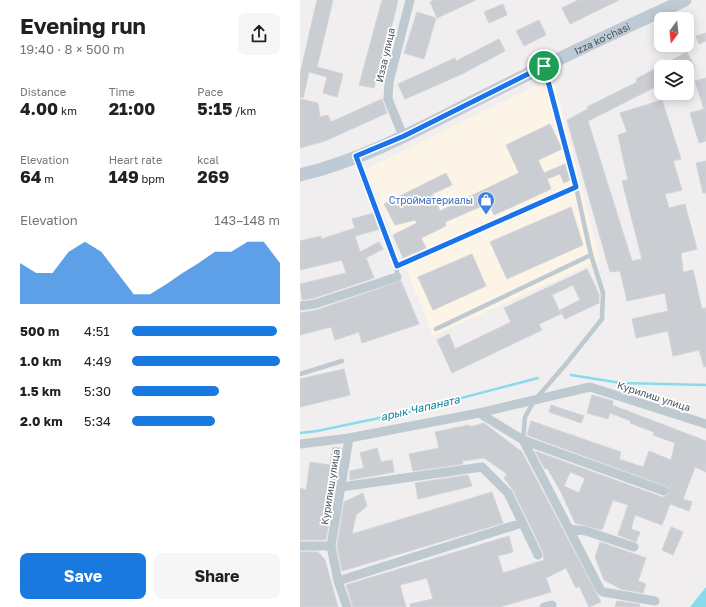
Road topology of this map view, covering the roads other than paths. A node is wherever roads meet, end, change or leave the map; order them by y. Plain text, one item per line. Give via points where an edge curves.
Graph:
1 (410, 0) edge
2 (685, 0) edge
3 (544, 66) junction
4 (404, 136) junction
5 (356, 156) junction
6 (300, 175) edge
7 (576, 187) junction
8 (591, 255) junction
9 (397, 266) junction
10 (397, 277) joint
11 (300, 306) edge
12 (436, 330) dead end
13 (342, 361) dead end
14 (300, 374) edge
15 (534, 400) junction
16 (479, 413) junction
17 (706, 424) edge
18 (349, 438) junction
19 (523, 440) junction
20 (300, 444) edge
21 (341, 487) junction
22 (664, 491) dead end
23 (522, 523) junction
24 (569, 529) junction
25 (300, 546) edge
26 (331, 546) junction
27 (634, 547) dead end
28 (538, 556) dead end
29 (338, 581) junction
30 (655, 601) dead end
31 (347, 607) edge

1 - 4 street, Изза улица via 389,82 388,99
2 - 3 main road, Izza ko'chasi
3 - 4 main road, Izza ko'chasi
3 - 7 lane
4 - 5 main road, Izza ko'chasi
5 - 6 main road, Izza ko'chasi
5 - 9 lane
7 - 8 lane
7 - 9 lane
8 - 12 lane
8 - 15 lane via 603,293 602,319
9 - 10 lane
10 - 11 street via 315,304
13 - 14 lane
15 - 16 street, Курилиш улица
15 - 17 street, Курилиш улица via 590,387
15 - 19 lane via 525,417
16 - 18 street, Курилиш улица
16 - 19 street
18 - 20 street
18 - 21 street, Курилиш улица
19 - 22 street
19 - 24 street
21 - 23 street via 482,467 508,493
21 - 26 street, Курилиш улица
23 - 28 street
23 - 29 street
24 - 27 street via 586,531
24 - 30 street via 603,592
25 - 26 street
26 - 29 street
29 - 31 street

